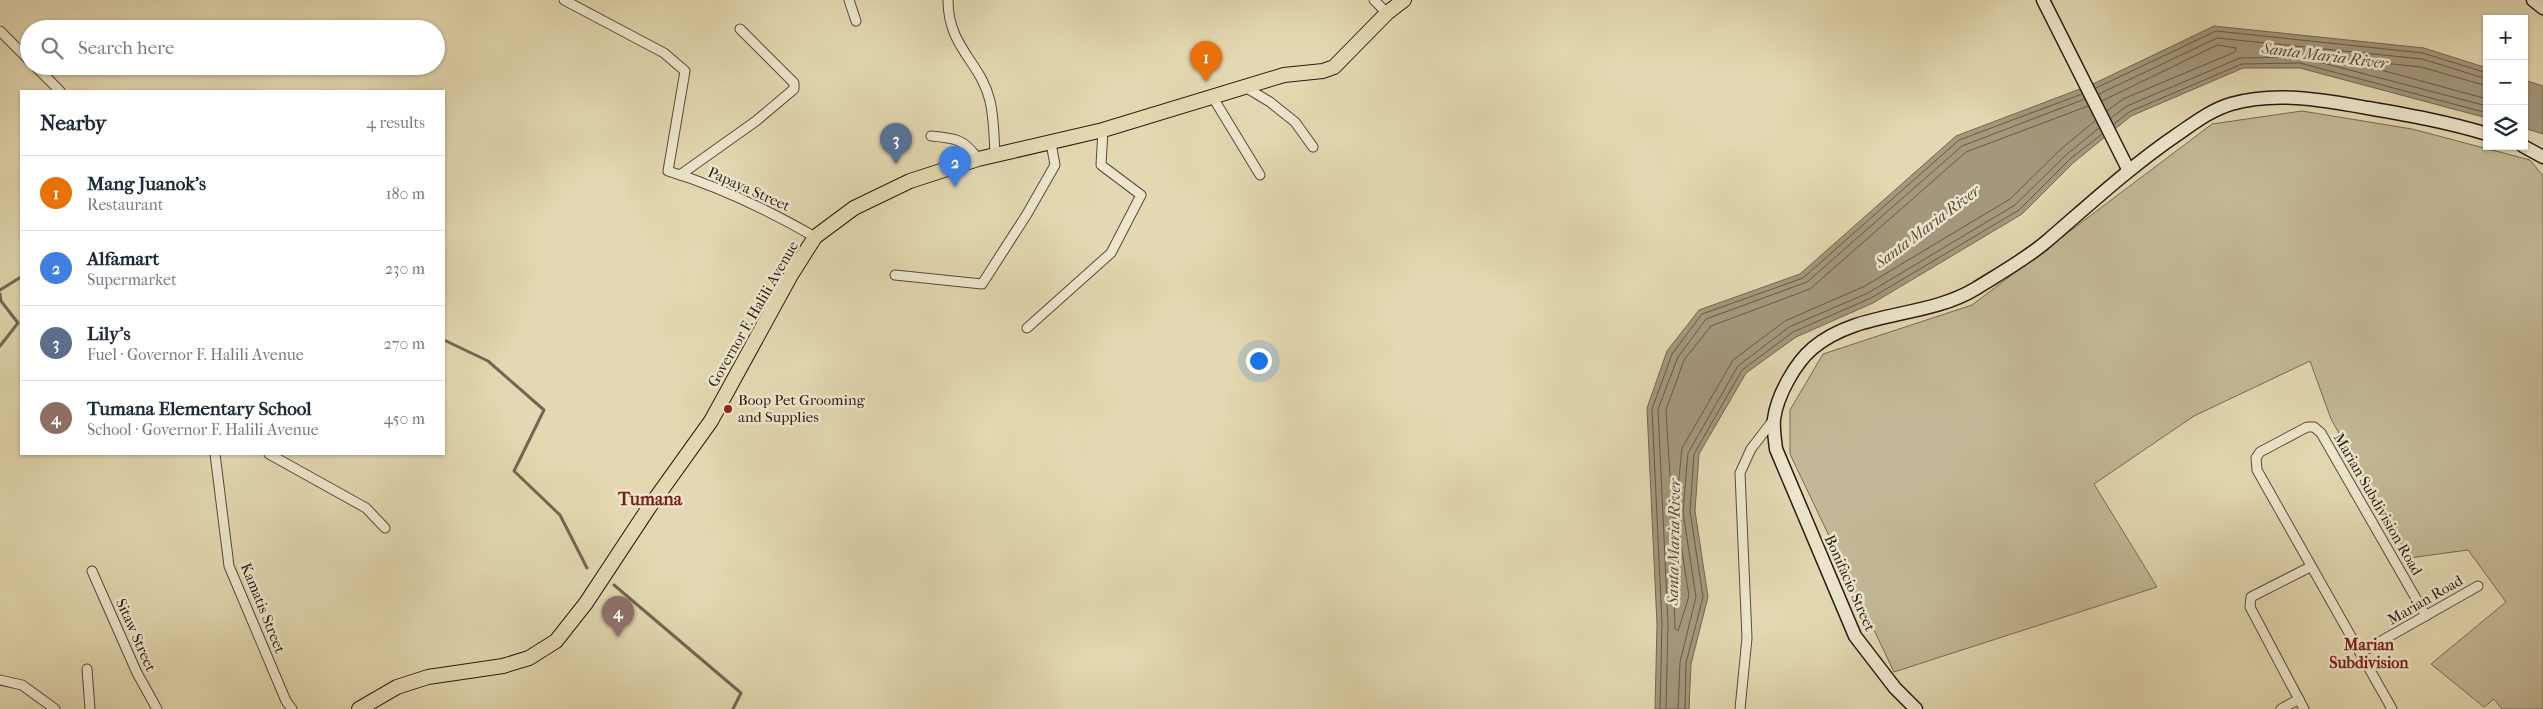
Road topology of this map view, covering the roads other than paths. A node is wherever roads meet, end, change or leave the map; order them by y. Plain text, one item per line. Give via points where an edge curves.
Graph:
1 (564, 0) edge
2 (849, 0) edge
3 (948, 0) edge
4 (1374, 0) edge
5 (1404, 0) edge
6 (2043, 0) edge
7 (2533, 0) edge
8 (2543, 8) edge
9 (1386, 13) junction
10 (856, 21) dead end
11 (740, 29) dead end
12 (0, 30) edge
13 (20, 51) edge
14 (45, 75) edge
15 (1245, 87) junction
16 (59, 90) edge
17 (1212, 96) junction
18 (1103, 130) junction
19 (2483, 133) edge
20 (931, 136) dead end
21 (1052, 143) junction
22 (1314, 147) dead end
23 (2528, 149) edge
24 (995, 154) junction
25 (2543, 157) edge
26 (978, 159) junction
27 (2128, 169) junction
28 (680, 175) junction
29 (1260, 175) dead end
30 (815, 237) junction
31 (895, 275) dead end
32 (1026, 328) dead end
33 (1774, 419) junction
34 (215, 455) edge
35 (271, 455) edge
36 (385, 528) dead end
37 (2310, 567) junction
38 (92, 571) dead end
39 (2478, 586) dead end
40 (2426, 616) junction
41 (2360, 653) junction
42 (87, 669) dead end
43 (0, 680) edge
44 (2299, 699) junction
45 (55, 709) edge
46 (90, 709) edge
47 (157, 709) edge
48 (292, 709) edge
49 (359, 709) edge
50 (1740, 709) edge
51 (1916, 709) edge
52 (2281, 709) edge
53 (2304, 709) edge
54 (2392, 709) edge

1 - 28 street, Papaya Street via 664,53 685,70 668,172
2 - 10 street
3 - 24 street via 948,17 958,45 977,72 990,100
4 - 9 street
5 - 9 main road, Governor F. Halili Avenue
6 - 27 street
7 - 8 street
9 - 15 main road, Governor F. Halili Avenue via 1334,67 1284,75
11 - 28 street via 794,83 794,89 756,121
12 - 13 street
14 - 16 street
15 - 17 main road, Governor F. Halili Avenue
15 - 22 street via 1295,122
17 - 18 main road, Governor F. Halili Avenue
17 - 29 street
18 - 21 main road, Governor F. Halili Avenue
18 - 32 street via 1101,165 1141,195 1110,253
19 - 27 street via 2426,118 2322,100 2288,97 2255,100 2230,104 2204,116
20 - 26 street via 950,137 968,144
21 - 24 main road, Governor F. Halili Avenue
21 - 31 street via 1055,165 982,284
23 - 25 street
24 - 26 main road, Governor F. Halili Avenue
26 - 30 main road, Governor F. Halili Avenue via 910,180 854,208
27 - 33 street via 2045,243 1973,290 1932,307 1864,323 1825,339 1793,371
28 - 30 street, Papaya Street via 757,205
30 - 49 main road, Governor F. Halili Avenue via 711,421 586,603 556,641 529,658 503,666 428,677 397,687
33 - 50 street via 1751,449 1740,473 1747,638
33 - 51 street, Bonifacio Street via 1776,449 1855,636 1895,688
34 - 48 street, Kamatis Street via 229,566
35 - 36 street via 366,508
37 - 40 street, Marian Subdivision Road via 2255,464 2260,452 2307,427 2314,427 2321,433
37 - 41 street
37 - 44 street via 2251,597 2249,602
38 - 47 street, Sitaw Street
39 - 40 street, Marian Road
40 - 41 street, Marian Road
41 - 54 street
42 - 46 street
43 - 45 street via 22,684
44 - 52 street
44 - 53 street

